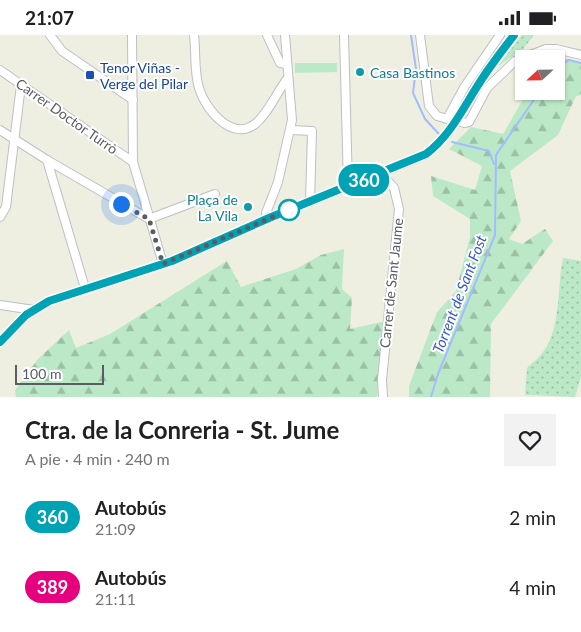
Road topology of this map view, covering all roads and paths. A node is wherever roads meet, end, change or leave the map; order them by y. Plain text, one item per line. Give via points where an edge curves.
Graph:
1 (50, 35) edge
2 (132, 35) edge
3 (194, 35) edge
4 (267, 35) edge
5 (285, 35) edge
6 (344, 35) edge
7 (420, 35) edge
8 (500, 35) edge
9 (504, 35) edge
10 (514, 35) edge
11 (504, 48) junction
12 (581, 55) edge
13 (287, 64) junction
14 (0, 70) edge
15 (288, 77) junction
16 (21, 85) junction
17 (133, 100) junction
18 (457, 120) junction
19 (0, 130) edge
20 (291, 130) junction
21 (13, 140) junction
22 (46, 160) junction
23 (133, 162) junction
24 (351, 185) junction
25 (215, 194) dead end
26 (310, 202) junction
27 (0, 217) edge
28 (269, 218) junction
29 (149, 219) junction
30 (163, 264) junction
31 (85, 288) junction
32 (0, 305) edge
33 (10, 307) junction
34 (34, 310) junction
35 (17, 324) junction
36 (0, 342) edge
37 (383, 397) edge

1 - 17 street via 62,51
2 - 17 street
3 - 15 street via 199,88 216,116 228,126 247,129 257,122
4 - 13 street via 277,59
5 - 13 street
6 - 24 street
7 - 8 street via 429,105 437,116 447,119
9 - 11 street
10 - 11 street
11 - 18 street
12 - 18 street via 551,49 520,58 491,84 469,122
13 - 15 street
14 - 16 street, Carrer Doctor Turrò
15 - 20 street via 292,99
16 - 21 street
16 - 23 street, Carrer Doctor Turrò
17 - 23 street
18 - 24 street via 439,144 426,154
19 - 21 street
20 - 26 street via 312,131
20 - 28 street via 278,182 266,213
21 - 22 street
21 - 27 street via 6,207
22 - 29 street
22 - 31 street
23 - 29 street
24 - 26 street
24 - 37 street, Carrer de Sant Jaume via 355,188 387,180 394,188 399,209
25 - 29 street
26 - 28 street
28 - 30 street
29 - 30 street
30 - 31 street
31 - 34 street
32 - 33 street
33 - 34 street
33 - 35 street via 17,315
34 - 35 street
35 - 36 street

